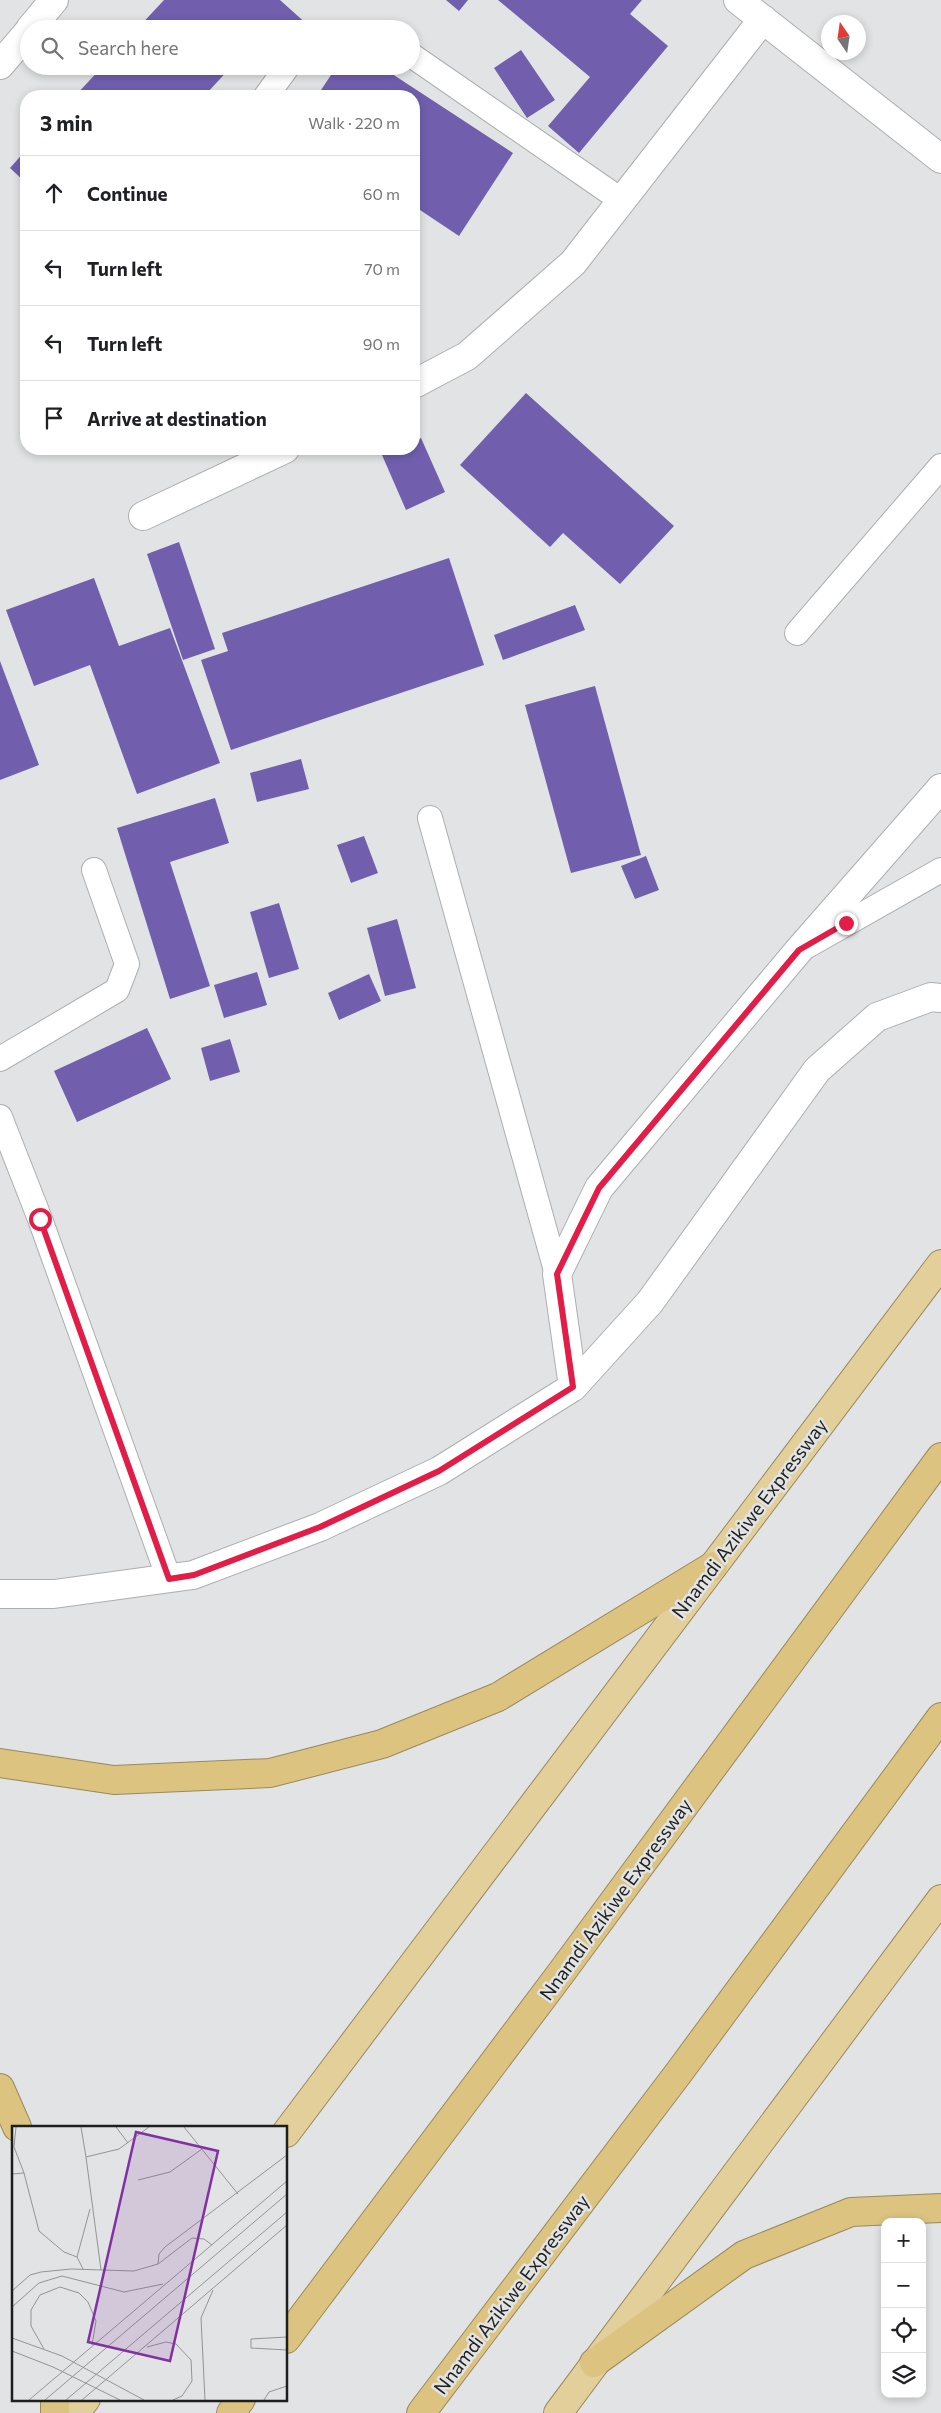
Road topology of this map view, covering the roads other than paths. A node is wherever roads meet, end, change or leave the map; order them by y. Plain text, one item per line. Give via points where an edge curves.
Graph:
1 (54, 0) edge
2 (738, 0) edge
3 (763, 19) junction
4 (38, 20) edge
5 (20, 42) edge
6 (420, 61) edge
7 (0, 65) edge
8 (281, 75) edge
9 (270, 90) edge
10 (941, 159) edge
11 (621, 200) junction
12 (420, 381) edge
13 (273, 455) edge
14 (941, 466) edge
15 (142, 516) dead end
16 (797, 633) dead end
17 (941, 788) edge
18 (430, 818) dead end
19 (94, 870) dead end
20 (941, 870) edge
21 (799, 950) junction
22 (941, 998) edge
23 (0, 1059) edge
24 (0, 1117) edge
25 (941, 1264) edge
26 (557, 1274) junction
27 (573, 1387) junction
28 (941, 1457) edge
29 (713, 1566) junction
30 (169, 1579) junction
31 (0, 1594) edge
32 (941, 1718) edge
33 (0, 1763) edge
34 (941, 1899) edge
35 (0, 2088) edge
36 (17, 2126) edge
37 (288, 2130) edge
38 (941, 2208) edge
39 (288, 2336) edge
40 (594, 2362) junction
41 (55, 2400) edge
42 (85, 2400) edge
43 (240, 2400) edge
44 (55, 2413) edge
45 (75, 2413) edge
46 (231, 2413) edge
47 (421, 2413) edge
48 (558, 2413) edge

1 - 4 street
2 - 3 street
3 - 10 street
3 - 11 street
5 - 7 street
6 - 11 lane
8 - 9 lane
11 - 12 street via 573,263 467,356
13 - 15 street
14 - 16 lane
17 - 21 street
18 - 26 lane
19 - 23 lane via 127,964 117,990
20 - 21 lane
21 - 26 street via 599,1188
22 - 27 street via 931,997 877,1017 817,1070 650,1302
24 - 30 lane
25 - 29 highway, Nnamdi Azikiwe Expressway
26 - 27 street
27 - 30 street via 439,1471 320,1527 194,1575
28 - 39 highway, Nnamdi Azikiwe Expressway via 567,1965
29 - 33 highway via 498,1697 382,1744 270,1773 114,1780
29 - 37 highway, Nnamdi Azikiwe Expressway
30 - 31 street via 54,1594
32 - 47 highway, Nnamdi Azikiwe Expressway
34 - 40 highway
35 - 36 highway
38 - 40 highway via 851,2212 744,2255
40 - 48 highway
41 - 44 highway
42 - 45 highway
43 - 46 highway

